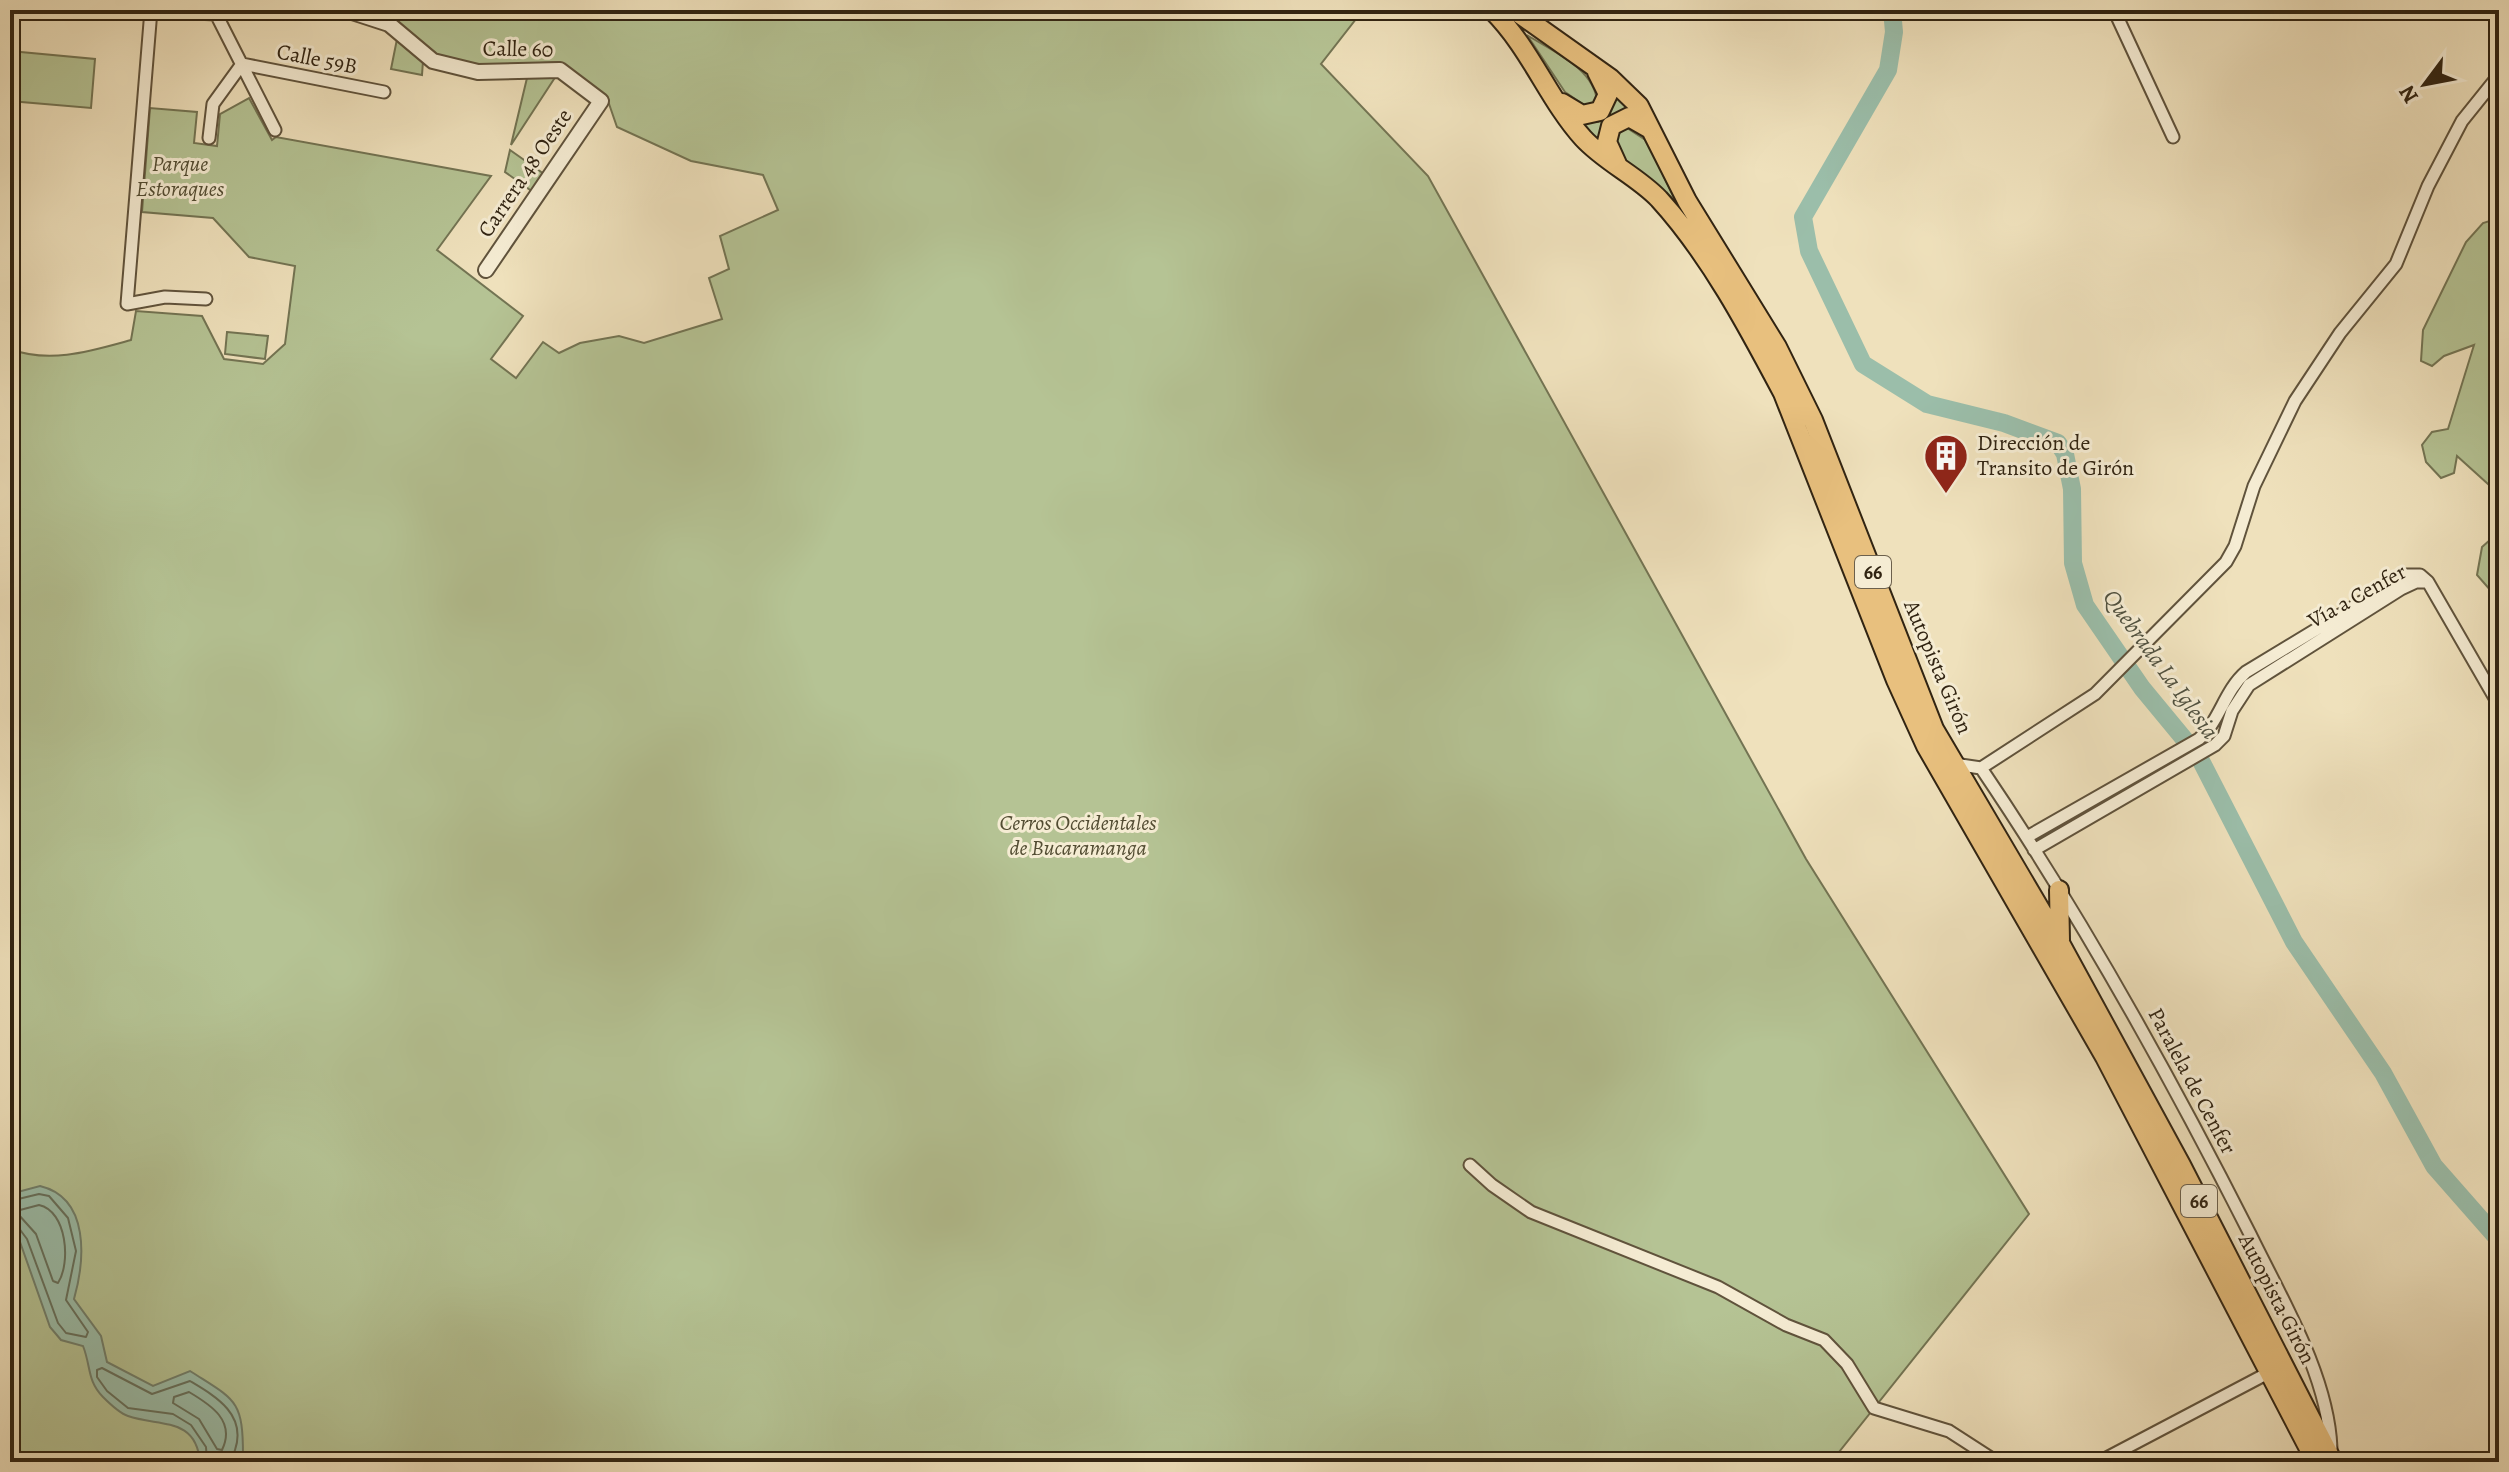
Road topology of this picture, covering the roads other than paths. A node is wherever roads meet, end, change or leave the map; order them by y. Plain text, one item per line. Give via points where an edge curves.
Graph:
1 (346, 10) edge
2 (1492, 10) edge
3 (1514, 10) edge
4 (2114, 10) edge
5 (151, 11) edge
6 (242, 64) junction
7 (1593, 65) junction
8 (2499, 75) edge
9 (384, 92) dead end
10 (1557, 99) junction
11 (601, 101) joint
12 (275, 130) dead end
13 (1652, 130) junction
14 (2173, 137) dead end
15 (209, 138) dead end
16 (1618, 166) junction
17 (486, 270) dead end
18 (206, 299) dead end
19 (2428, 582) junction
20 (2499, 705) edge
21 (1954, 764) junction
22 (1981, 768) junction
23 (2027, 837) junction
24 (2034, 850) junction
25 (2059, 890) junction
26 (2060, 943) junction
27 (1470, 1165) dead end
28 (2270, 1372) junction
29 (2327, 1461) edge
30 (1997, 1462) edge
31 (2099, 1462) edge

1 - 11 street, Calle 60 via 389,24 433,61 478,72 560,70
2 - 10 highway, Autopista Girón / 66 via 1531,55
3 - 7 highway, Autopista Girón / 66
4 - 14 street
5 - 6 street via 216,14
5 - 18 street via 127,304 165,297
6 - 9 street, Calle 59B
6 - 12 street
6 - 15 street via 213,104
7 - 10 highway via 1608,94 1600,111 1582,115
7 - 13 highway, Autopista Girón / 66 via 1628,91
8 - 22 street via 2462,121 2396,264 2340,333 2295,401 2254,486 2226,562 2095,694
10 - 16 highway, Autopista Girón / 66 via 1585,140
11 - 17 street, Carrera 48 Oeste
13 - 16 highway via 1629,117 1611,126 1607,142
13 - 21 highway, Autopista Girón / 66 via 1813,420 1934,729
16 - 28 highway, Autopista Girón / 66 via 1678,221 1759,348 1783,393 1926,746 2105,1057
19 - 20 street
19 - 23 street, Vía a Cenfer via 2420,575 2406,575 2246,672 2199,739
19 - 24 street, Vía a Cenfer via 2401,589 2249,685 2224,736 2206,752
21 - 22 street
21 - 26 highway, Autopista Girón / 66
22 - 23 street, Paralela de Cenfer
23 - 24 street, Paralela de Cenfer
24 - 25 street, Paralela de Cenfer
25 - 26 highway
25 - 29 street, Paralela de Cenfer via 2180,1095 2296,1327 2329,1425
26 - 29 highway, Autopista Girón / 66 via 2181,1165
27 - 30 street via 1531,1212 1718,1287 1824,1340 1847,1364 1874,1408 1949,1431
28 - 29 highway, Autopista Girón / 66
28 - 31 street

